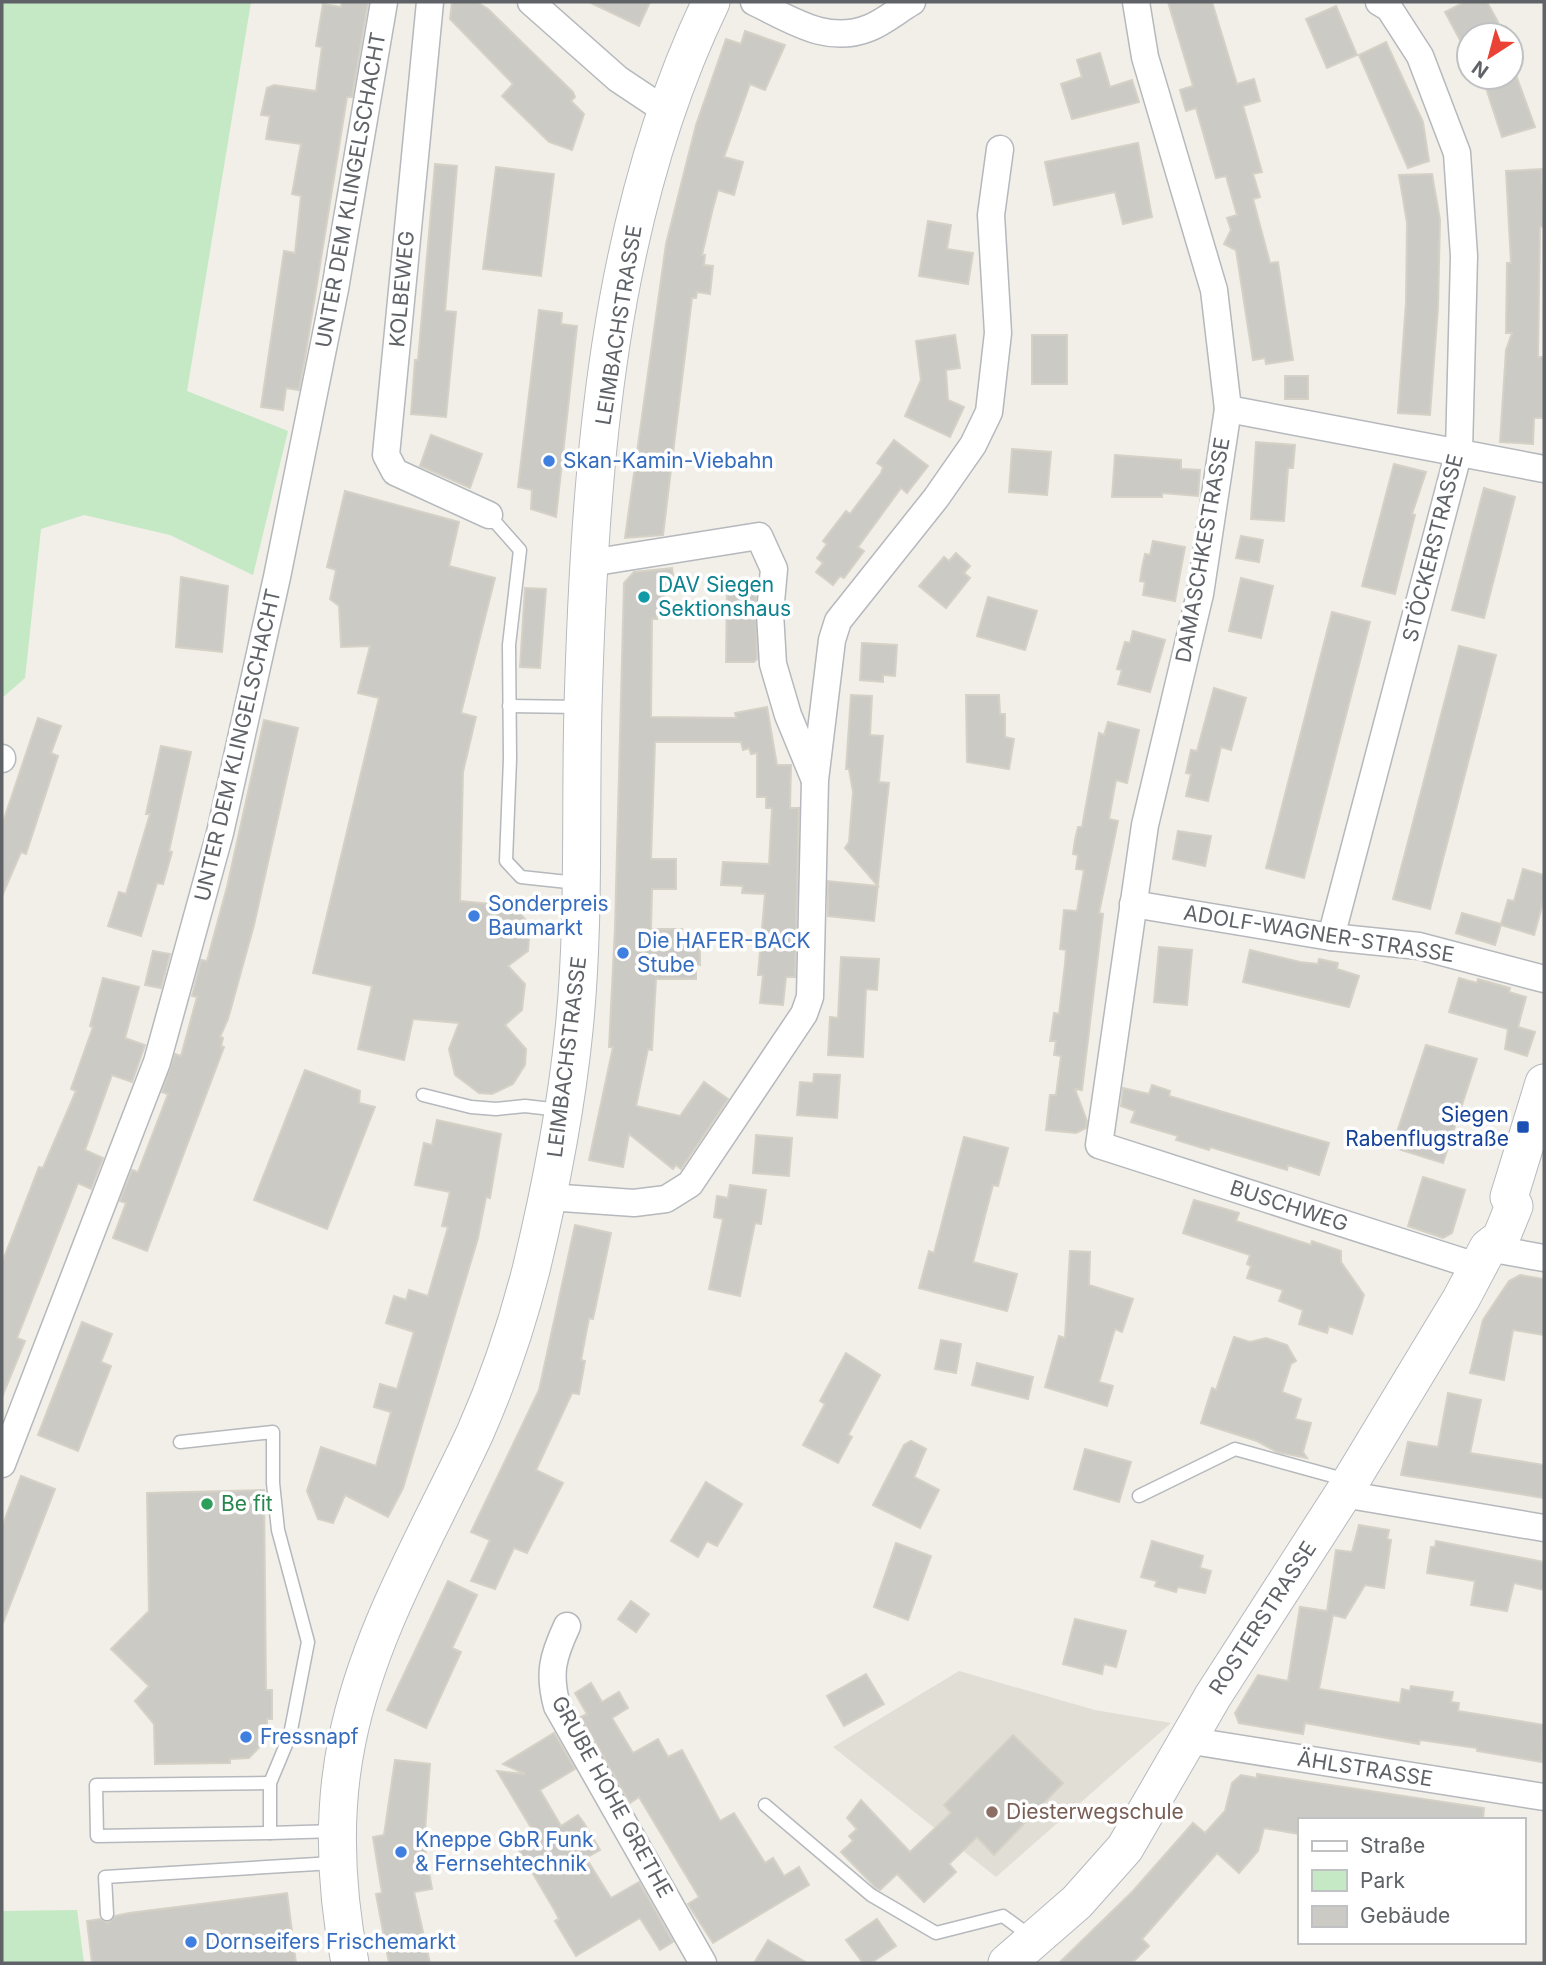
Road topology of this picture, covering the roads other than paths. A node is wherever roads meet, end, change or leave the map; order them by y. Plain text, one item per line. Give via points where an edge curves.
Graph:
1 (384, 2) edge
2 (430, 2) edge
3 (531, 2) edge
4 (711, 2) edge
5 (754, 2) edge
6 (912, 2) edge
7 (1136, 2) edge
8 (1390, 4) edge
9 (666, 111) junction
10 (1000, 149) dead end
11 (1228, 409) junction
12 (1459, 451) junction
13 (1544, 469) edge
14 (489, 515) joint
15 (590, 563) junction
16 (509, 706) junction
17 (583, 707) junction
18 (815, 780) junction
19 (581, 884) junction
20 (1133, 904) junction
21 (1331, 937) junction
22 (1544, 979) edge
23 (423, 1095) dead end
24 (1542, 1098) edge
25 (564, 1110) junction
26 (1099, 1145) joint
27 (548, 1197) junction
28 (1484, 1257) junction
29 (1544, 1258) edge
30 (180, 1442) dead end
31 (2, 1464) edge
32 (1347, 1487) junction
33 (1139, 1496) dead end
34 (1544, 1528) edge
35 (567, 1626) dead end
36 (1186, 1740) junction
37 (270, 1783) junction
38 (1544, 1797) edge
39 (765, 1805) dead end
40 (270, 1833) junction
41 (337, 1847) junction
42 (107, 1914) dead end
43 (1036, 1940) junction
44 (350, 1963) edge
45 (704, 1963) edge
46 (1007, 1963) edge

1 - 31 street, UNTER DEM KLINGELSCHACHT via 335,289 220,833 156,1062
2 - 14 street, KOLBEWEG via 386,455 395,472
3 - 9 street via 618,79
4 - 9 main road, LEIMBACHSTRASSE
5 - 6 street via 804,27 837,36 869,28
7 - 11 street, DAMASCHKESTRASSE via 1145,57 1214,290
8 - 12 street, STÖCKERSTRASSE via 1420,56 1457,153 1464,256
9 - 15 main road, LEIMBACHSTRASSE via 628,249 606,392
10 - 18 street via 991,215 999,332 989,412 973,445 936,498 838,621
11 - 12 street
11 - 20 street, DAMASCHKESTRASSE via 1200,594 1145,825
12 - 13 street
12 - 21 street, STÖCKERSTRASSE
14 - 16 lane via 520,550 509,645
15 - 17 main road, LEIMBACHSTRASSE
15 - 18 street via 760,536 774,569 770,613 773,664
16 - 17 lane
16 - 19 lane via 506,861 521,877
17 - 19 main road, LEIMBACHSTRASSE
18 - 27 street via 810,997 785,1044 690,1184 666,1199 634,1203
19 - 25 main road, LEIMBACHSTRASSE via 575,1015
20 - 21 street, ADOLF-WAGNER-STRASSE
20 - 26 street, DAMASCHKESTRASSE
21 - 22 street, ADOLF-WAGNER-STRASSE via 1419,946
23 - 25 lane via 471,1107
24 - 28 main road, ROSTERSTRASSE via 1509,1197 1514,1206 1501,1238
25 - 27 main road, LEIMBACHSTRASSE
26 - 28 street, BUSCHWEG
27 - 41 main road, LEIMBACHSTRASSE via 500,1370 370,1657 346,1742
28 - 29 street, BUSCHWEG
28 - 32 main road, ROSTERSTRASSE
30 - 37 lane via 273,1432 278,1530 307,1642 290,1735
32 - 33 lane via 1235,1449
32 - 34 street
32 - 36 main road, ROSTERSTRASSE
35 - 45 street, GRUBE HOHE GRETHE via 550,1681 557,1706
36 - 38 street, ÄHLSTRASSE
36 - 43 main road, ROSTERSTRASSE via 1125,1848
37 - 40 lane
37 - 40 lane via 96,1785 97,1836
39 - 43 lane via 871,1895 936,1933 1003,1916
40 - 41 lane
41 - 42 lane via 105,1877
41 - 44 main road, LEIMBACHSTRASSE
43 - 46 main road, ROSTERSTRASSE

